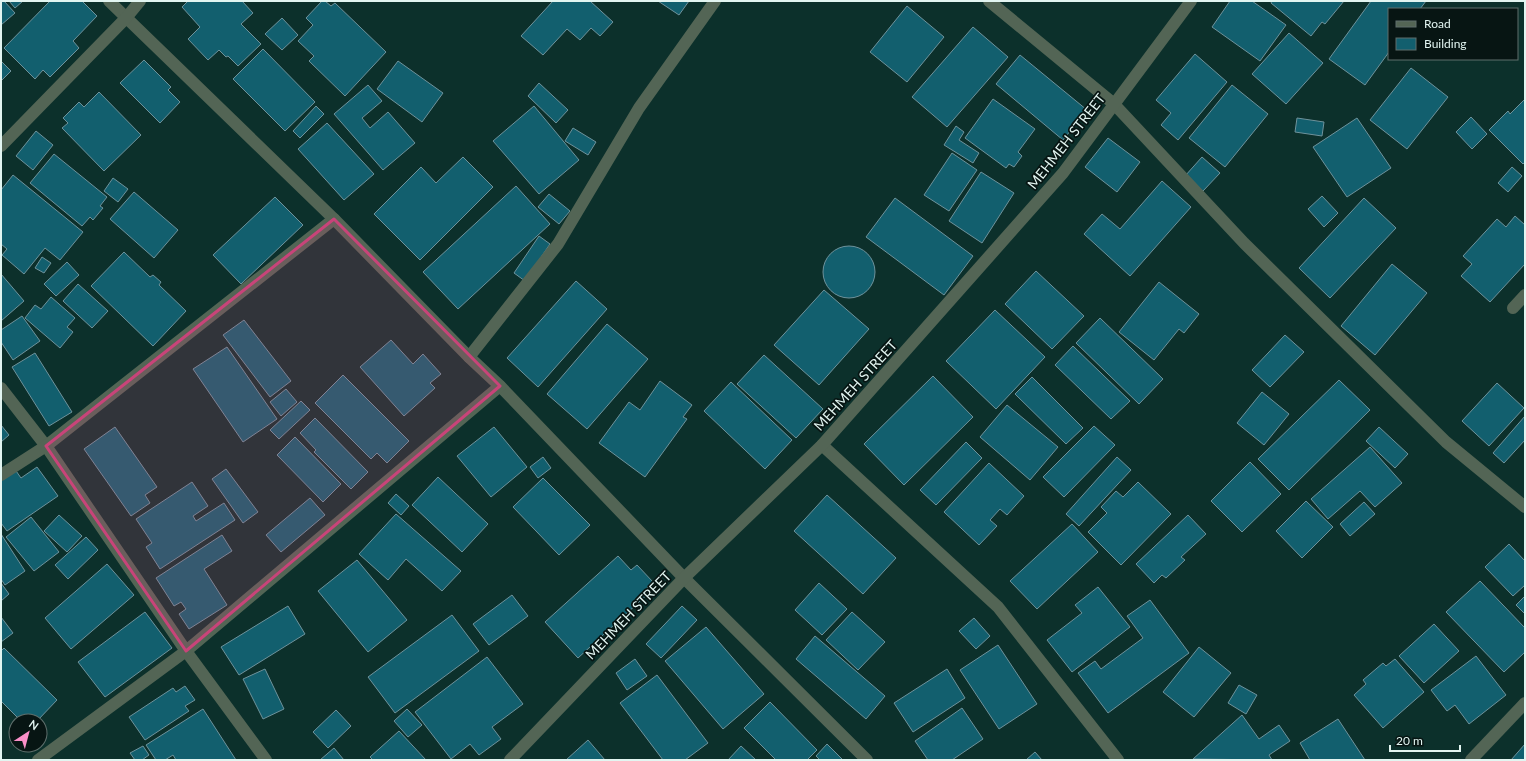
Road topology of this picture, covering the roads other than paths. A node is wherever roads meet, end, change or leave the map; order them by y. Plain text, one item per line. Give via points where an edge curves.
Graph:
1 (109, 1) edge
2 (140, 1) edge
3 (715, 1) edge
4 (989, 1) edge
5 (1191, 1) edge
6 (126, 18) junction
7 (1114, 104) junction
8 (1, 146) edge
9 (334, 219) junction
10 (1525, 296) edge
11 (1513, 308) dead end
12 (469, 357) junction
13 (500, 386) junction
14 (1, 388) edge
15 (822, 445) junction
16 (46, 446) junction
17 (1, 475) edge
18 (1525, 507) edge
19 (684, 578) junction
20 (186, 651) junction
21 (1525, 703) edge
22 (38, 760) edge
23 (266, 760) edge
24 (510, 760) edge
25 (867, 760) edge
26 (1118, 760) edge
27 (1471, 760) edge

1 - 6 street
2 - 6 street
3 - 12 street via 639,108 558,244
4 - 7 street
5 - 7 street, MEHMEH STREET
6 - 8 street
6 - 9 street
7 - 15 street, MEHMEH STREET via 1063,173
7 - 18 street via 1244,243 1446,442
9 - 12 street
9 - 16 street
10 - 11 street
12 - 13 street
13 - 19 street
13 - 20 street
14 - 16 street
15 - 19 street, MEHMEH STREET
15 - 26 street via 998,607
16 - 17 street
16 - 20 street
19 - 24 street, MEHMEH STREET
19 - 25 street
20 - 22 street
20 - 23 street
21 - 27 street

